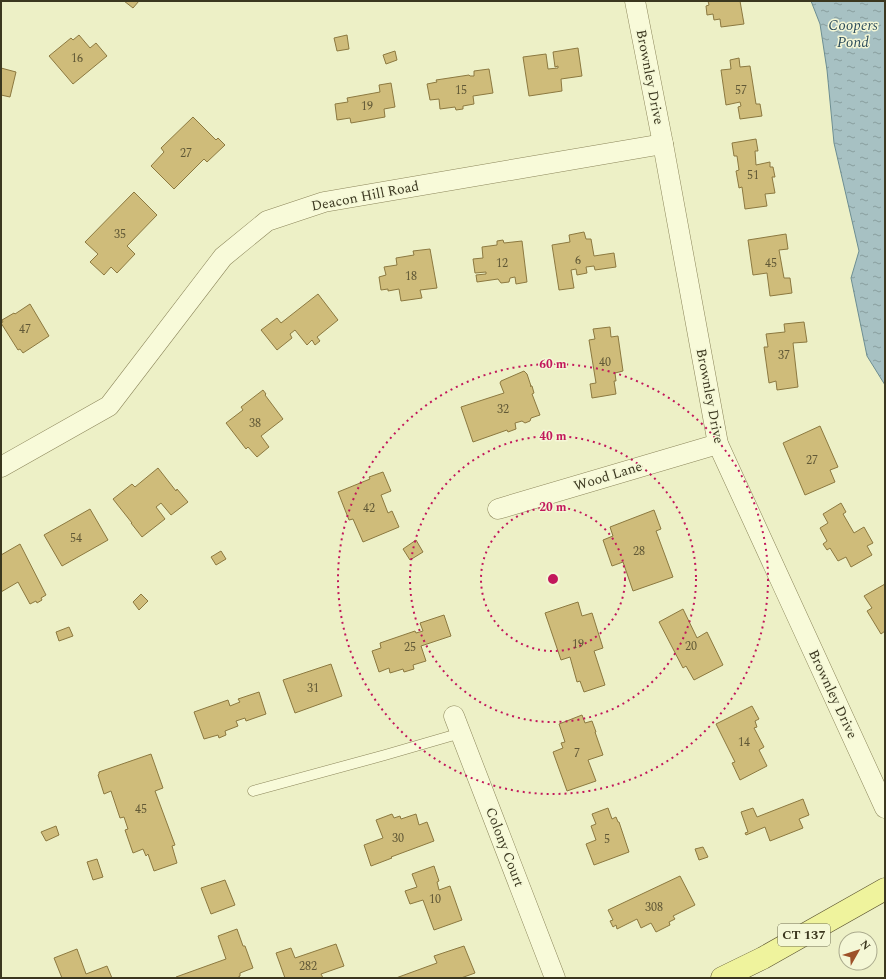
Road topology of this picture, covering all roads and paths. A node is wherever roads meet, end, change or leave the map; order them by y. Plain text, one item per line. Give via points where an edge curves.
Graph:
1 (635, 1) edge
2 (663, 144) junction
3 (718, 444) junction
4 (1, 466) edge
5 (498, 509) dead end
6 (457, 724) joint
7 (253, 790) dead end
8 (885, 808) edge
9 (885, 889) edge
10 (555, 978) edge
11 (722, 978) edge

1 - 2 street, Brownley Drive
2 - 3 street, Brownley Drive
2 - 4 street, Deacon Hill Road via 324,202 267,221 223,257 109,406
3 - 5 street, Wood Lane
3 - 8 street, Brownley Drive
6 - 7 lane via 385,755
6 - 10 street, Colony Court
9 - 11 main road, CT 137 via 763,958

